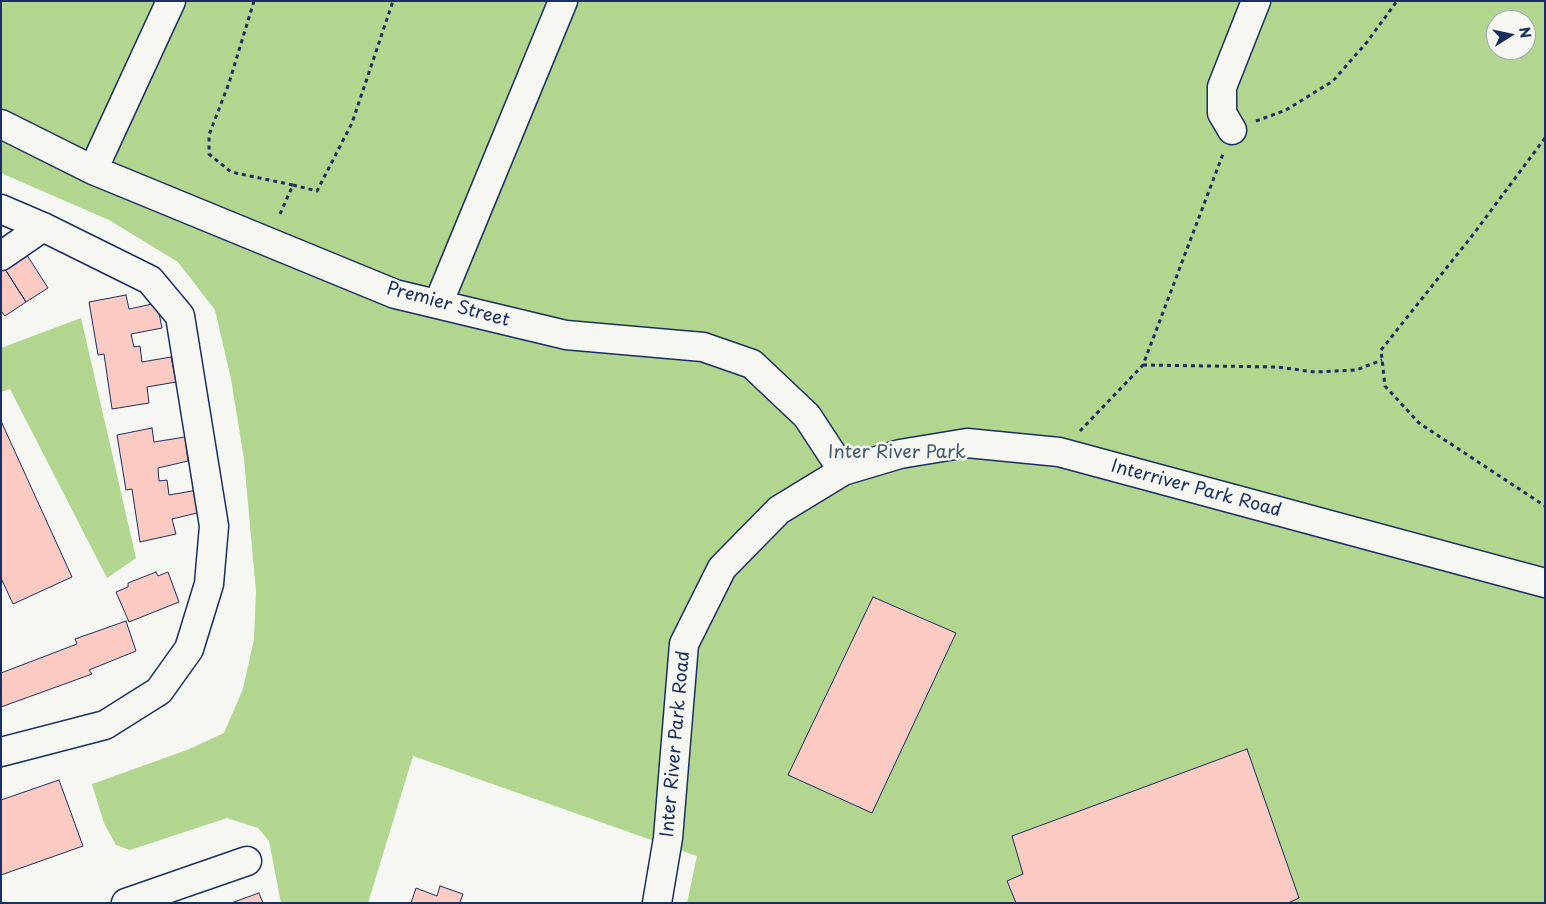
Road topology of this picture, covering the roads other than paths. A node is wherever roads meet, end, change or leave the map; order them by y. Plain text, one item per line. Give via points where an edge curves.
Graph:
1 (171, 1) edge
2 (563, 1) edge
3 (1256, 1) edge
4 (1, 124) edge
5 (1232, 130) road end
6 (93, 170) junction
7 (1, 209) edge
8 (43, 227) junction
9 (1, 256) edge
10 (438, 304) junction
11 (843, 470) junction
12 (1545, 583) edge
13 (1, 752) edge
14 (246, 861) dead end
15 (126, 903) edge
16 (657, 903) edge

1 - 6 street
2 - 10 street
3 - 5 street via 1222,87 1222,112
4 - 6 street, Premier Street
6 - 10 street, Premier Street via 395,294
7 - 8 street
8 - 9 street
8 - 13 street via 150,280 180,316 214,526 209,584 189,650 159,691 105,725
10 - 11 street, Premier Street via 566,335 703,347 752,364 807,416
11 - 12 street, Interriver Park Road via 900,454 967,443 1059,452
11 - 16 street, Inter River Park Road via 779,510 722,568 684,644 668,838
14 - 15 street

